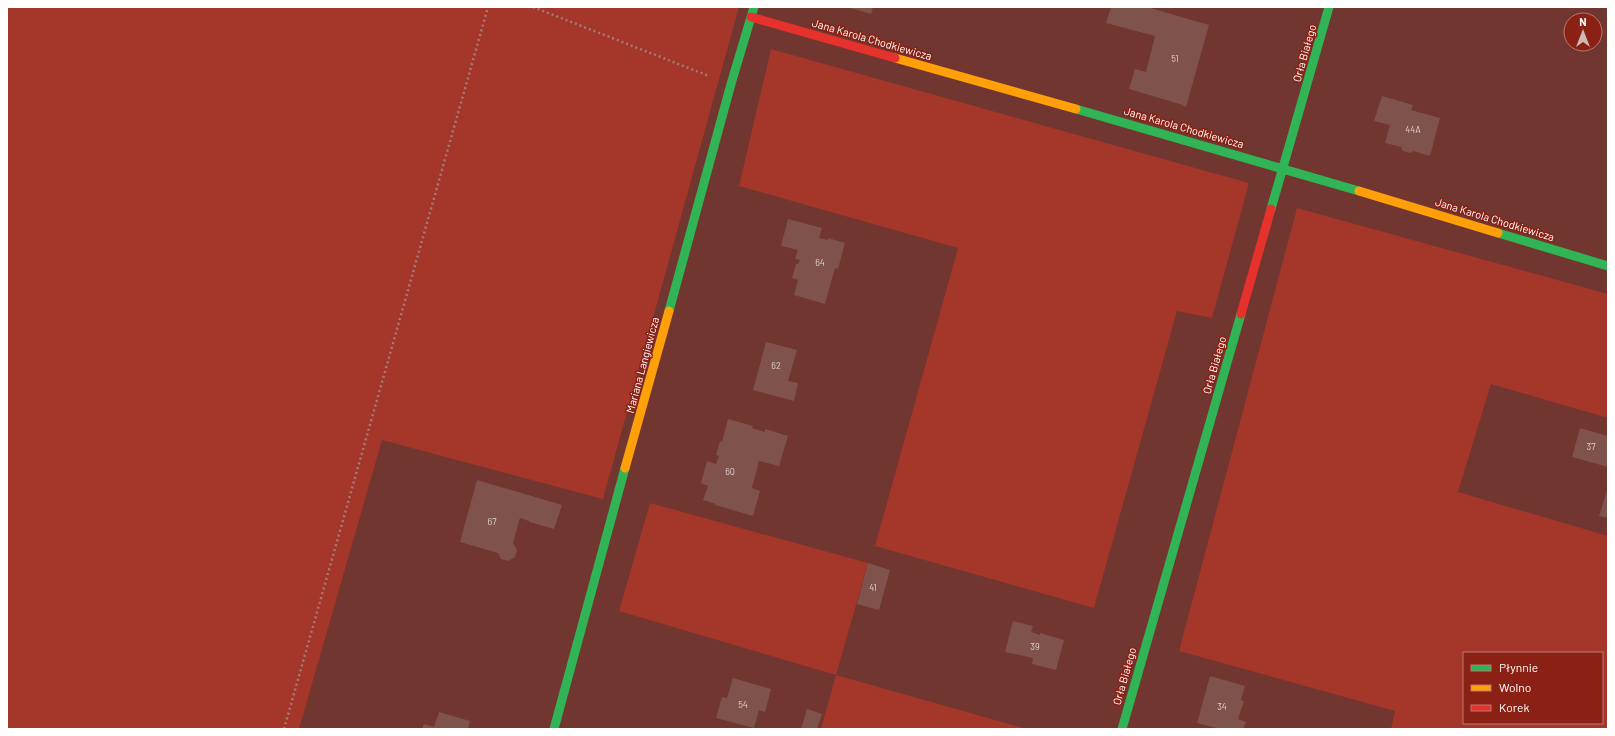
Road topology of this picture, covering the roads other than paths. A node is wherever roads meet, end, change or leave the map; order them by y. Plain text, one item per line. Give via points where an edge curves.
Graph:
1 (754, 7) edge
2 (1330, 7) edge
3 (751, 17) junction
4 (1283, 168) junction
5 (1608, 266) edge
6 (554, 729) edge
7 (1122, 729) edge

1 - 3 street, Mariana Langiewicza
2 - 4 street, Orła Białego
3 - 4 street, Jana Karola Chodkiewicza
3 - 6 street, Mariana Langiewicza
4 - 5 street, Jana Karola Chodkiewicza
4 - 7 street, Orła Białego

